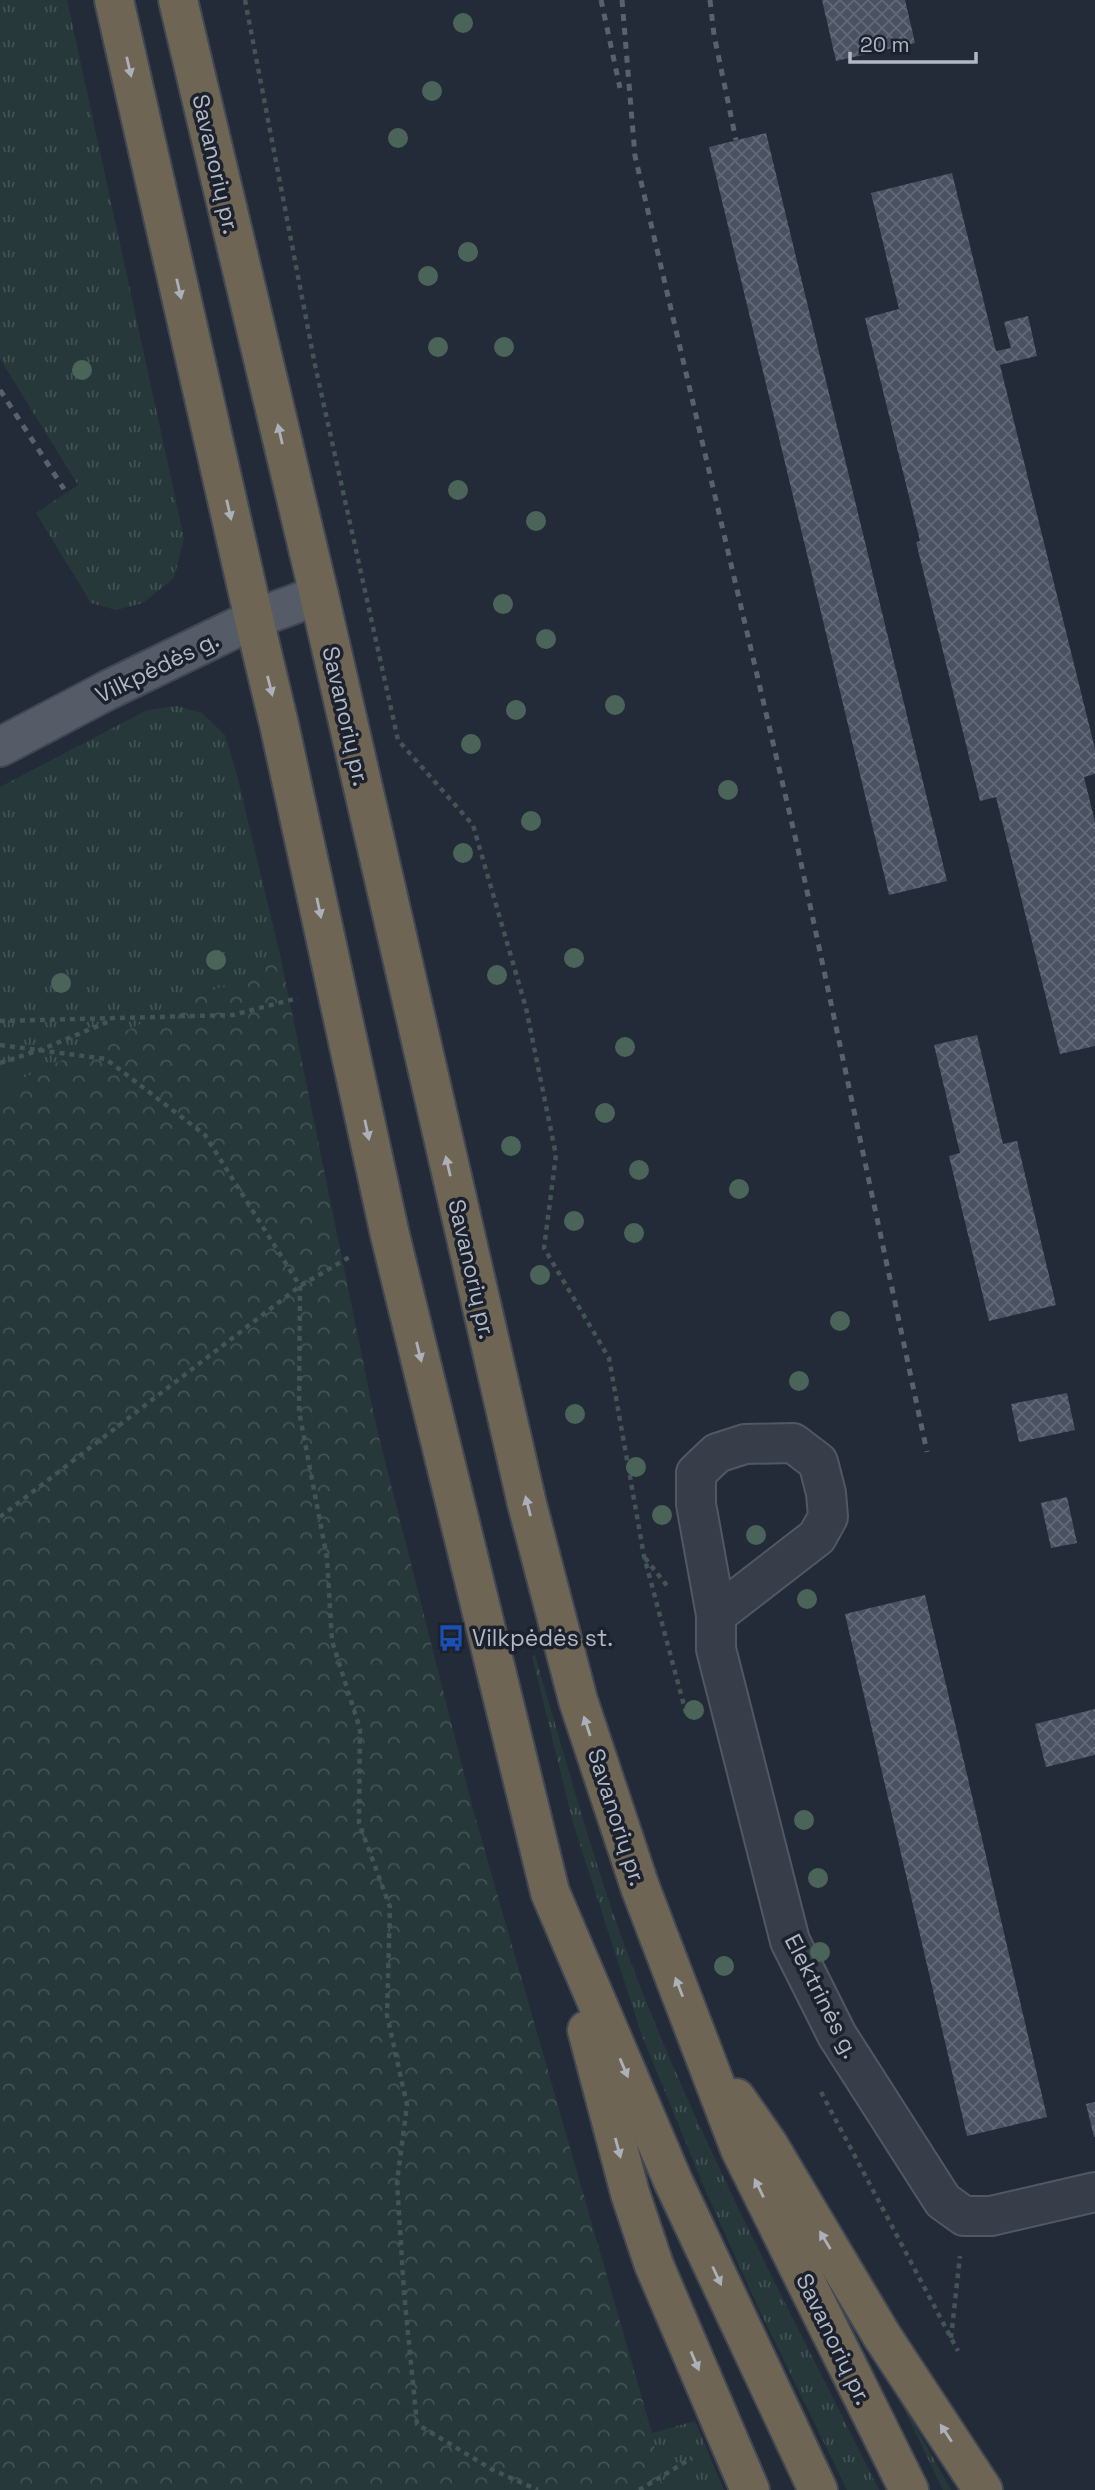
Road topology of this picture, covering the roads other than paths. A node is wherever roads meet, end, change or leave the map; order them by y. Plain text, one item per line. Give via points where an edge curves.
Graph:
1 (114, 0) edge
2 (178, 0) edge
3 (319, 596) junction
4 (254, 619) junction
5 (0, 747) edge
6 (716, 1615) junction
7 (550, 1892) junction
8 (703, 2050) junction
9 (1095, 2192) edge
10 (750, 2490) edge
11 (818, 2490) edge
12 (909, 2490) edge
13 (983, 2490) edge

1 -> 4 highway
3 -> 2 highway, Savanorių pr.
3 - 4 main road, Vilkpėdės g.
8 -> 3 highway, Savanorių pr. via 640,1887 574,1687 521,1478
4 - 5 main road, Vilkpėdės g.
4 -> 7 highway via 390,1235
6 - 6 street, Elektrinės g. via 696,1504 696,1472 717,1453 745,1444 793,1443 818,1462 828,1517 817,1536
6 - 9 street, Elektrinės g. via 716,1648 790,1941 837,2035 943,2200 964,2216 991,2216
7 -> 10 highway via 630,2193 654,2265
7 -> 11 highway via 673,2181
12 -> 8 highway, Savanorių pr. via 740,2149
13 -> 8 highway via 882,2336 768,2144

